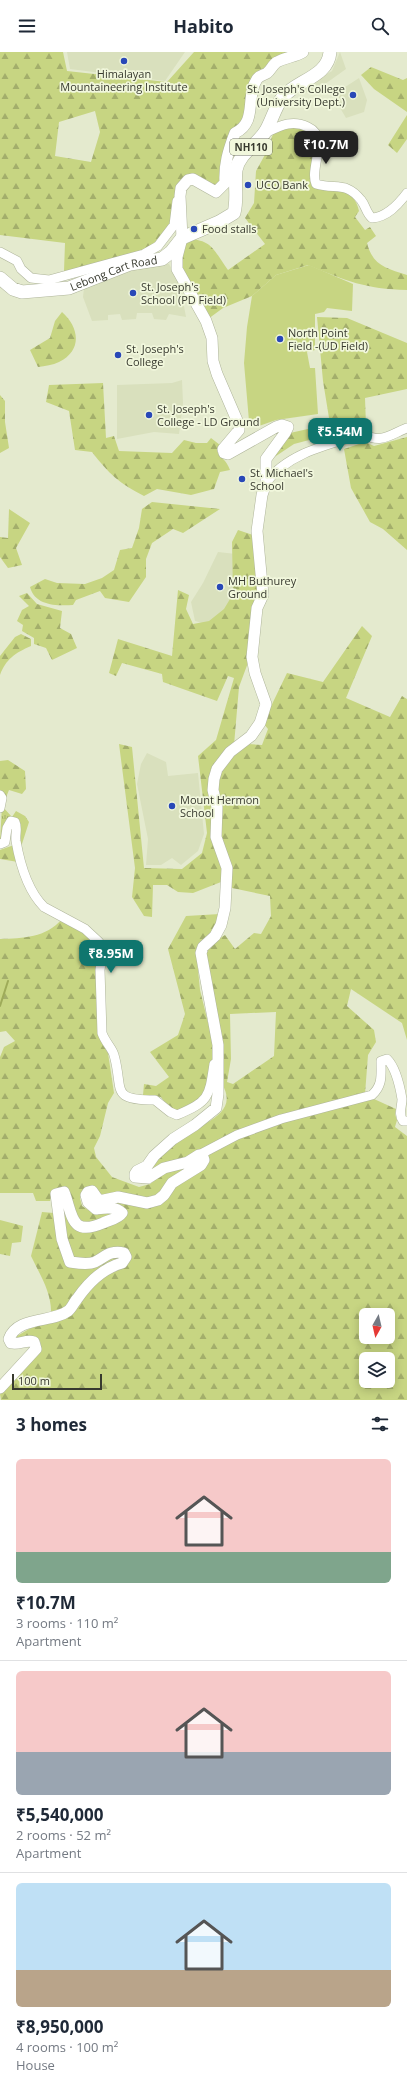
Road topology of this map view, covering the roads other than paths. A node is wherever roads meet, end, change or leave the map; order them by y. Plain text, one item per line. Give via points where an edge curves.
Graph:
1 (304, 52) edge
2 (330, 52) edge
3 (265, 133) junction
4 (181, 188) junction
5 (407, 193) edge
6 (182, 238) junction
7 (0, 252) edge
8 (0, 278) edge
9 (407, 428) edge
10 (266, 483) junction
11 (0, 794) edge
12 (0, 808) edge
13 (0, 844) edge
14 (218, 1045) junction
15 (407, 1121) edge
16 (199, 1155) junction
17 (0, 1388) edge

1 - 4 main road via 276,62 267,73 257,79 251,97 250,118 240,131 234,133 227,153 225,183 216,192 193,178
2 - 3 highway, Lebong Cart Road / NH110 via 329,59 319,73 283,97
3 - 5 street via 286,123 299,122 311,128 317,136 318,146 313,178 316,184 333,188 344,186 353,191 372,218 379,218 391,211
3 - 6 highway, Lebong Cart Road / NH110 via 241,157 236,170 234,213
4 - 6 main road
4 - 7 street via 176,203 174,225 158,246 144,254 48,280 31,278 17,261
6 - 8 highway, Lebong Cart Road / NH110 via 162,259 130,264 69,288 22,292 13,289
6 - 10 main road via 177,257 178,269 206,321 212,338 213,360 217,374 239,425 239,430 223,449 224,453 228,454 282,425 288,427 266,458
9 - 10 street via 383,439 373,439 363,434 312,450 277,472
10 - 14 main road via 256,531 263,595 257,608 252,657 266,704 257,728 251,736 230,752 217,769 213,790 217,807 216,837 227,868 225,908 221,925 201,953
11 - 12 street
13 - 14 street via 5,842 8,824 11,821 15,822 17,849 31,890 39,902 86,929 98,942 102,956 102,1033 105,1043 114,1053 120,1088 124,1096 133,1100 155,1100 177,1115 204,1102 209,1093
14 - 16 main road via 216,1108 164,1147 146,1166 137,1171 135,1177 148,1178 164,1168 188,1162
15 - 16 street via 403,1121 400,1115 402,1098 393,1069 387,1059 381,1061 382,1078 372,1095 281,1119 237,1135
16 - 17 main road via 204,1160 201,1165 172,1183 158,1200 147,1203 118,1197 99,1201 92,1191 88,1192 88,1202 96,1209 118,1209 122,1213 93,1228 84,1228 75,1223 64,1192 56,1194 62,1239 70,1262 94,1262 117,1251 124,1253 126,1257 122,1263 112,1266 92,1281 70,1310 60,1316 17,1327 11,1334 11,1343 29,1340 34,1342 36,1349

